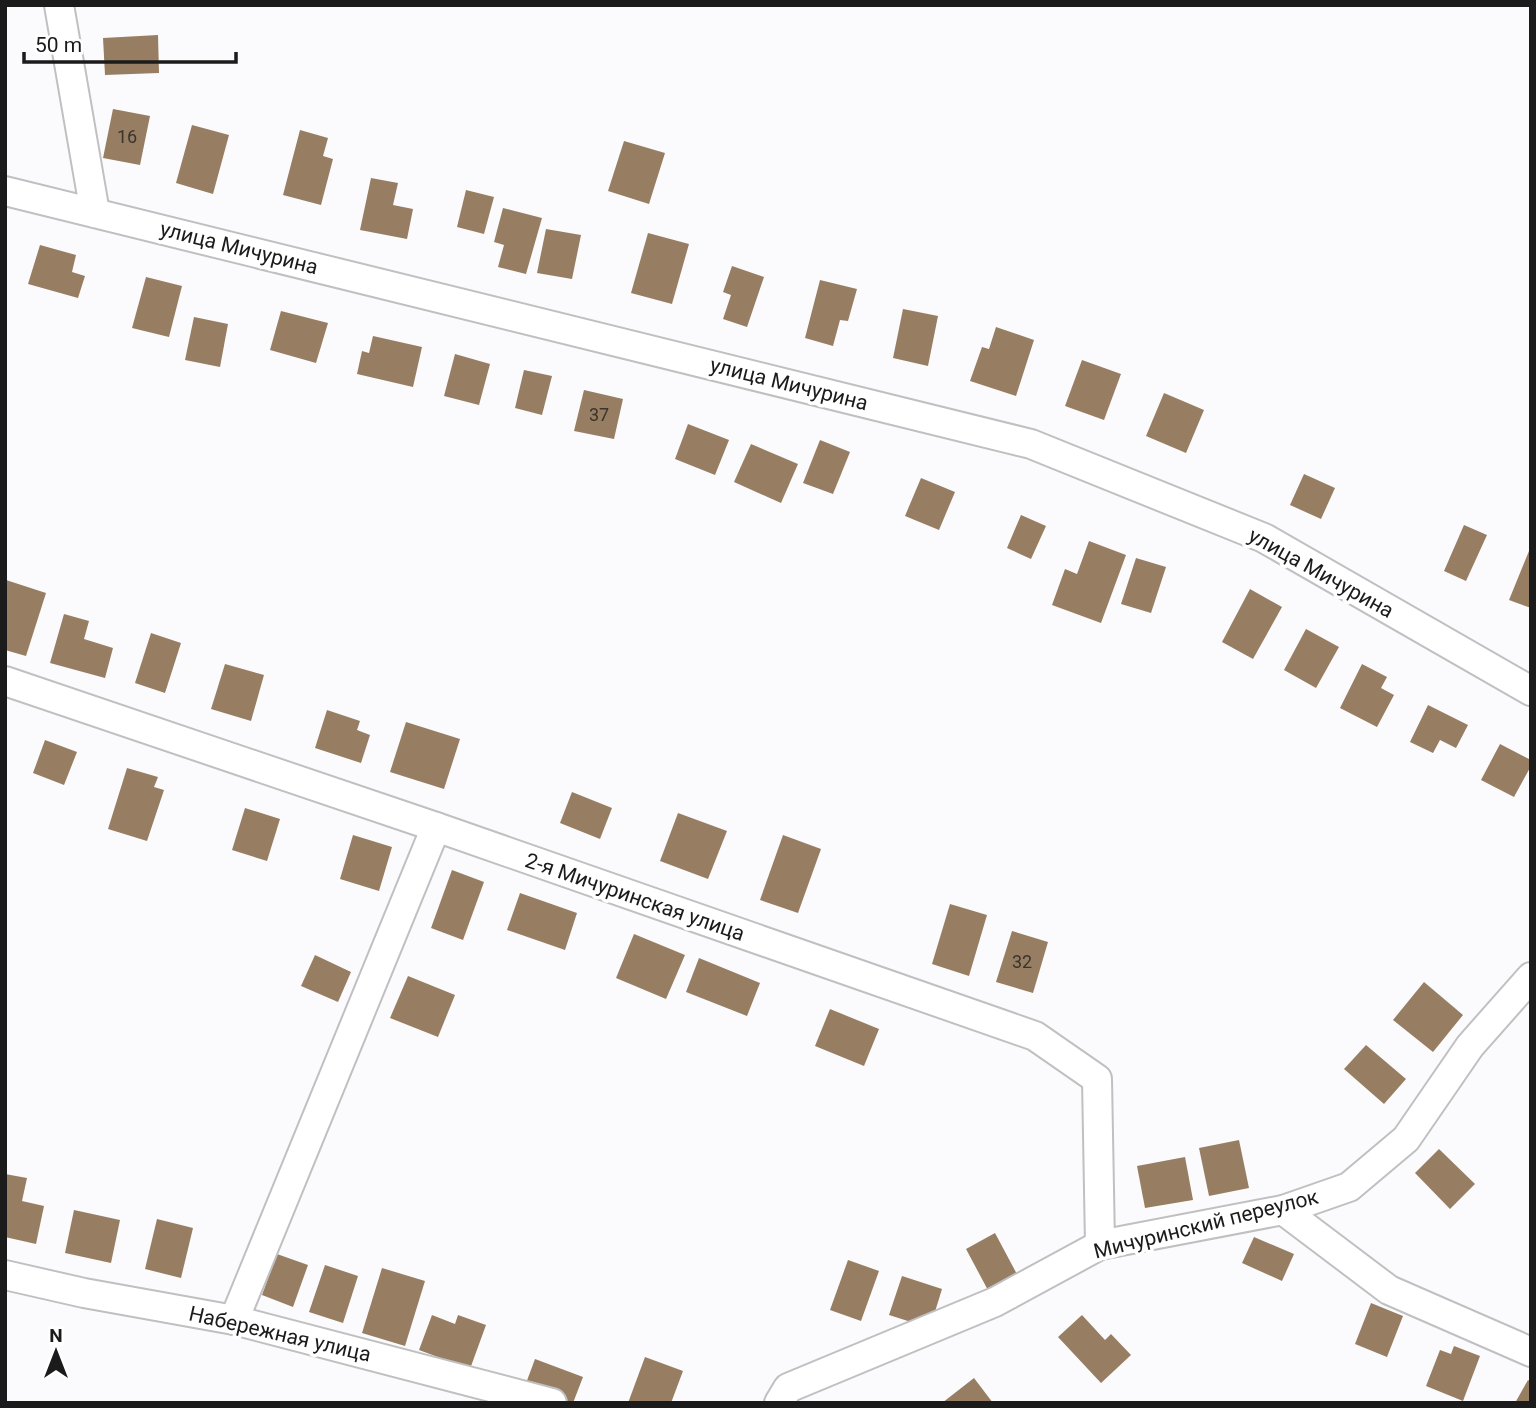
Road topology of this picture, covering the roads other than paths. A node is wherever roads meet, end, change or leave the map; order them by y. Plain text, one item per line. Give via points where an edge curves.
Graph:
1 (59, 5) edge
2 (5, 191) edge
3 (95, 213) junction
4 (5, 681) edge
5 (1531, 691) edge
6 (436, 827) junction
7 (1531, 977) edge
8 (1283, 1210) junction
9 (1100, 1245) junction
10 (5, 1275) edge
11 (233, 1320) junction
12 (1531, 1352) edge
13 (552, 1403) edge
14 (779, 1403) edge

1 - 3 street
2 - 3 street, улица Мичурина
3 - 5 street, улица Мичурина via 1031,444 1264,538
4 - 6 street, 2-я Мичуринская улица
6 - 9 street, 2-я Мичуринская улица via 1035,1036 1097,1079
6 - 11 street
7 - 8 street, Мичуринский переулок via 1470,1046 1405,1139 1349,1187
8 - 9 street, Мичуринский переулок
8 - 12 street via 1389,1290
9 - 14 street, Мичуринский переулок via 995,1302 788,1388
10 - 11 street, Набережная улица
11 - 13 street, Набережная улица

